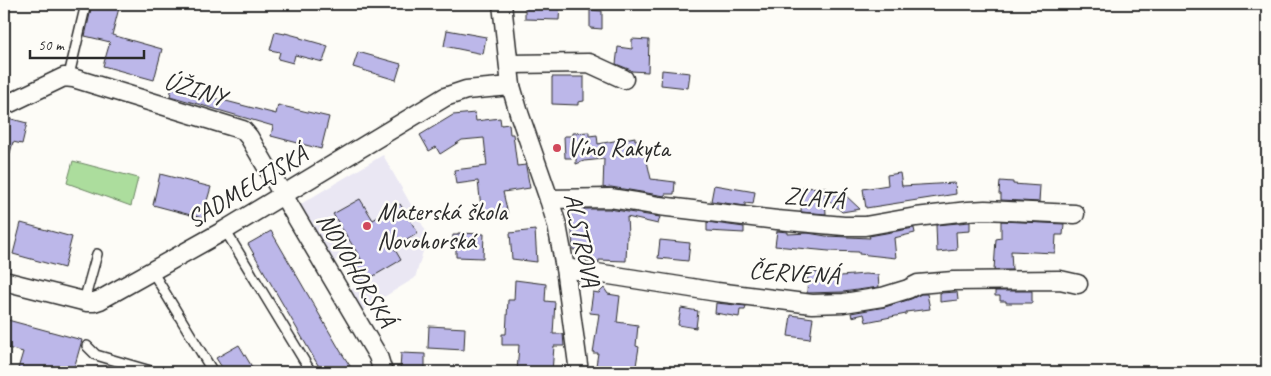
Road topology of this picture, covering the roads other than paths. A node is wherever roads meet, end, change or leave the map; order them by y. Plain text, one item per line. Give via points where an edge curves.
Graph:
1 (502, 4) edge
2 (85, 8) dead end
3 (509, 64) junction
4 (73, 78) junction
5 (624, 79) dead end
6 (511, 86) junction
7 (4, 101) edge
8 (283, 196) junction
9 (549, 199) junction
10 (1075, 214) dead end
11 (225, 230) junction
12 (97, 254) dead end
13 (565, 268) junction
14 (152, 271) junction
15 (4, 281) edge
16 (1078, 284) dead end
17 (84, 301) junction
18 (87, 346) dead end
19 (150, 372) edge
20 (213, 372) edge
21 (311, 372) edge
22 (383, 372) edge
23 (579, 372) edge

1 - 3 street, ALSTROVA
2 - 4 lane via 70,71
3 - 5 street via 589,63
3 - 6 street, ALSTROVA
4 - 7 street via 64,77 10,103
4 - 8 street, ÚŽINY via 241,129 246,132
6 - 8 street, SADMELIJSKÁ via 466,90 446,97
6 - 9 street, ALSTROVA
8 - 11 street, SADMELIJSKÁ
8 - 22 street, NOVOHORSKÁ via 378,356
9 - 10 street, ZLATÁ via 610,198 777,220 865,226 985,210
9 - 13 street, ALSTROVA
11 - 14 street, SADMELIJSKÁ
11 - 21 lane
12 - 17 lane
13 - 16 street, ČERVENÁ via 812,304 882,297 918,284 953,281 1060,280
13 - 23 street, ALSTROVA
14 - 17 street, SADMELIJSKÁ via 100,300
14 - 20 lane
15 - 17 street, SADMELIJSKÁ
18 - 19 lane via 96,354

